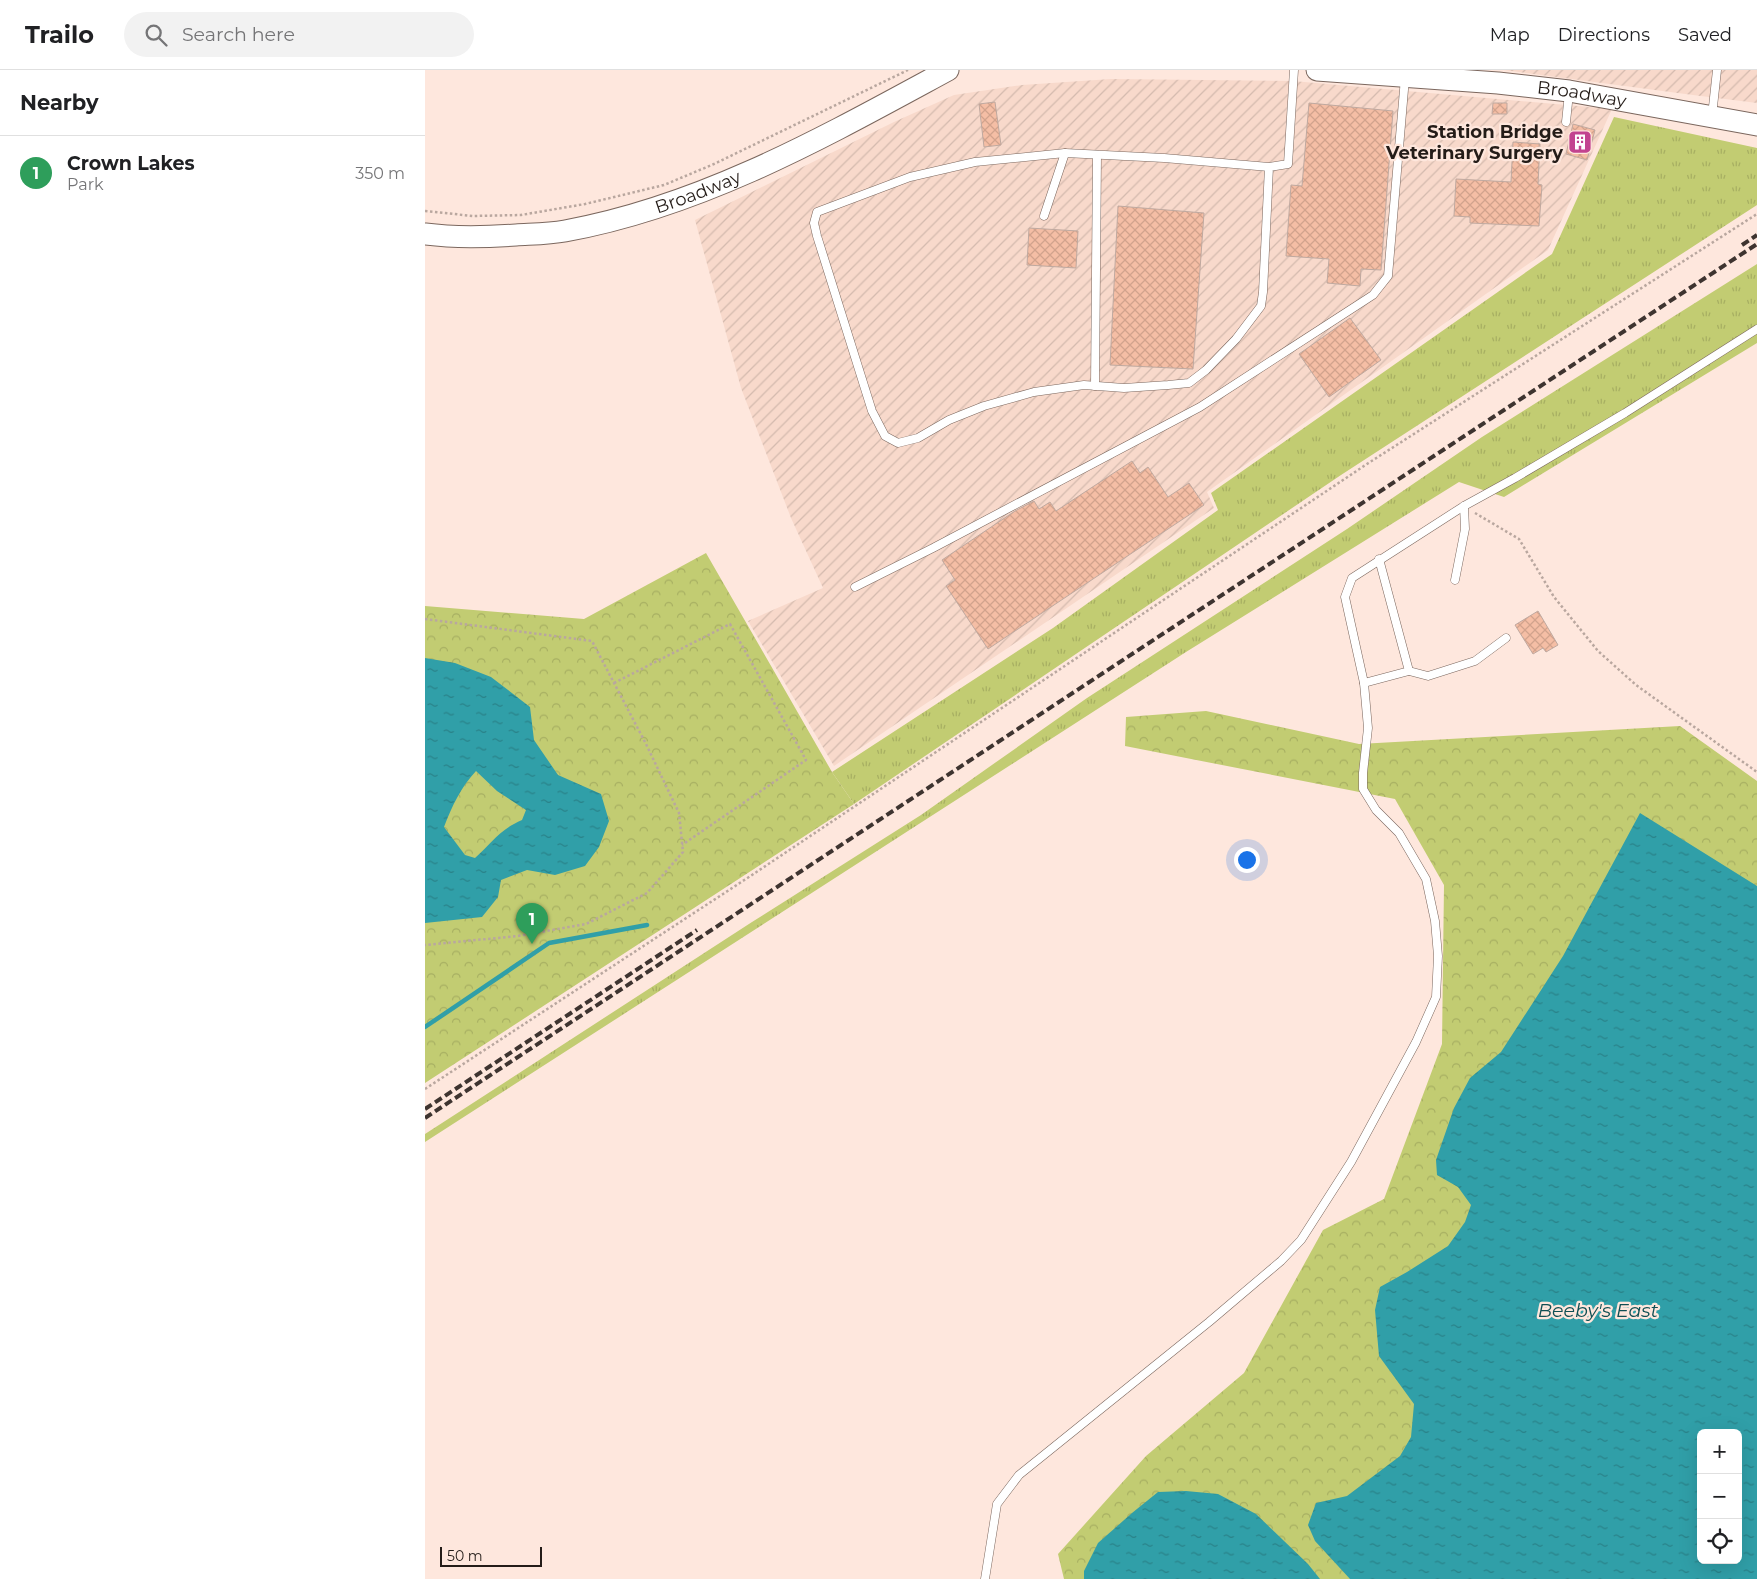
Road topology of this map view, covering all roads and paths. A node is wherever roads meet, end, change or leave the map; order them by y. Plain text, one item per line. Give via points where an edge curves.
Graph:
1 (908, 70) edge
2 (948, 70) edge
3 (1294, 70) edge
4 (1317, 70) edge
5 (1717, 70) edge
6 (1367, 72) edge
7 (1453, 75) edge
8 (1405, 76) junction
9 (1569, 91) junction
10 (1713, 116) junction
11 (1566, 122) dead end
12 (1757, 125) edge
13 (1065, 154) junction
14 (1097, 155) junction
15 (1269, 167) junction
16 (425, 211) edge
17 (1757, 214) edge
18 (1044, 216) dead end
19 (425, 234) edge
20 (1757, 329) edge
21 (1095, 386) junction
22 (1464, 506) junction
23 (1379, 559) junction
24 (1455, 580) dead end
25 (855, 587) dead end
26 (425, 619) edge
27 (1506, 638) dead end
28 (1409, 671) junction
29 (614, 683) junction
30 (1364, 683) junction
31 (1757, 772) edge
32 (682, 845) junction
33 (425, 945) edge
34 (425, 1089) edge
35 (985, 1579) edge

1 - 16 path via 664,185 521,215 473,216
2 - 19 main road, Broadway via 803,147 677,202 563,232 498,236
3 - 15 lane via 1288,164
4 - 6 main road, Broadway
5 - 10 lane
6 - 8 main road, Broadway
7 - 8 main road, Broadway
7 - 9 main road, Broadway
8 - 25 lane via 1389,276 1373,294 1199,407
9 - 10 main road, Broadway
9 - 11 lane
10 - 12 main road, Broadway
13 - 14 lane
13 - 18 lane
13 - 21 lane via 975,162 910,177 817,212 814,223 872,411 885,436 898,443 918,438 949,420 984,406 1034,392
14 - 15 lane
14 - 21 lane
15 - 21 lane via 1261,306 1236,339 1206,370 1189,382 1124,388
17 - 34 path via 1367,464
20 - 22 lane via 1617,418
22 - 23 lane
22 - 24 lane via 1465,528
22 - 31 path via 1519,539 1554,597 1598,651 1629,680
23 - 28 lane
23 - 30 lane via 1352,578 1345,597
26 - 29 path via 593,640
27 - 28 lane via 1475,661 1428,676
28 - 30 lane
29 - 32 path via 679,813
29 - 32 path via 731,624 806,760
30 - 35 lane via 1368,728 1363,789 1376,810 1399,834 1426,879 1438,956 1436,997 1416,1042 1351,1162 1301,1240 1281,1262 1019,1475 997,1504
32 - 33 path via 683,852 647,893 586,924 518,936

